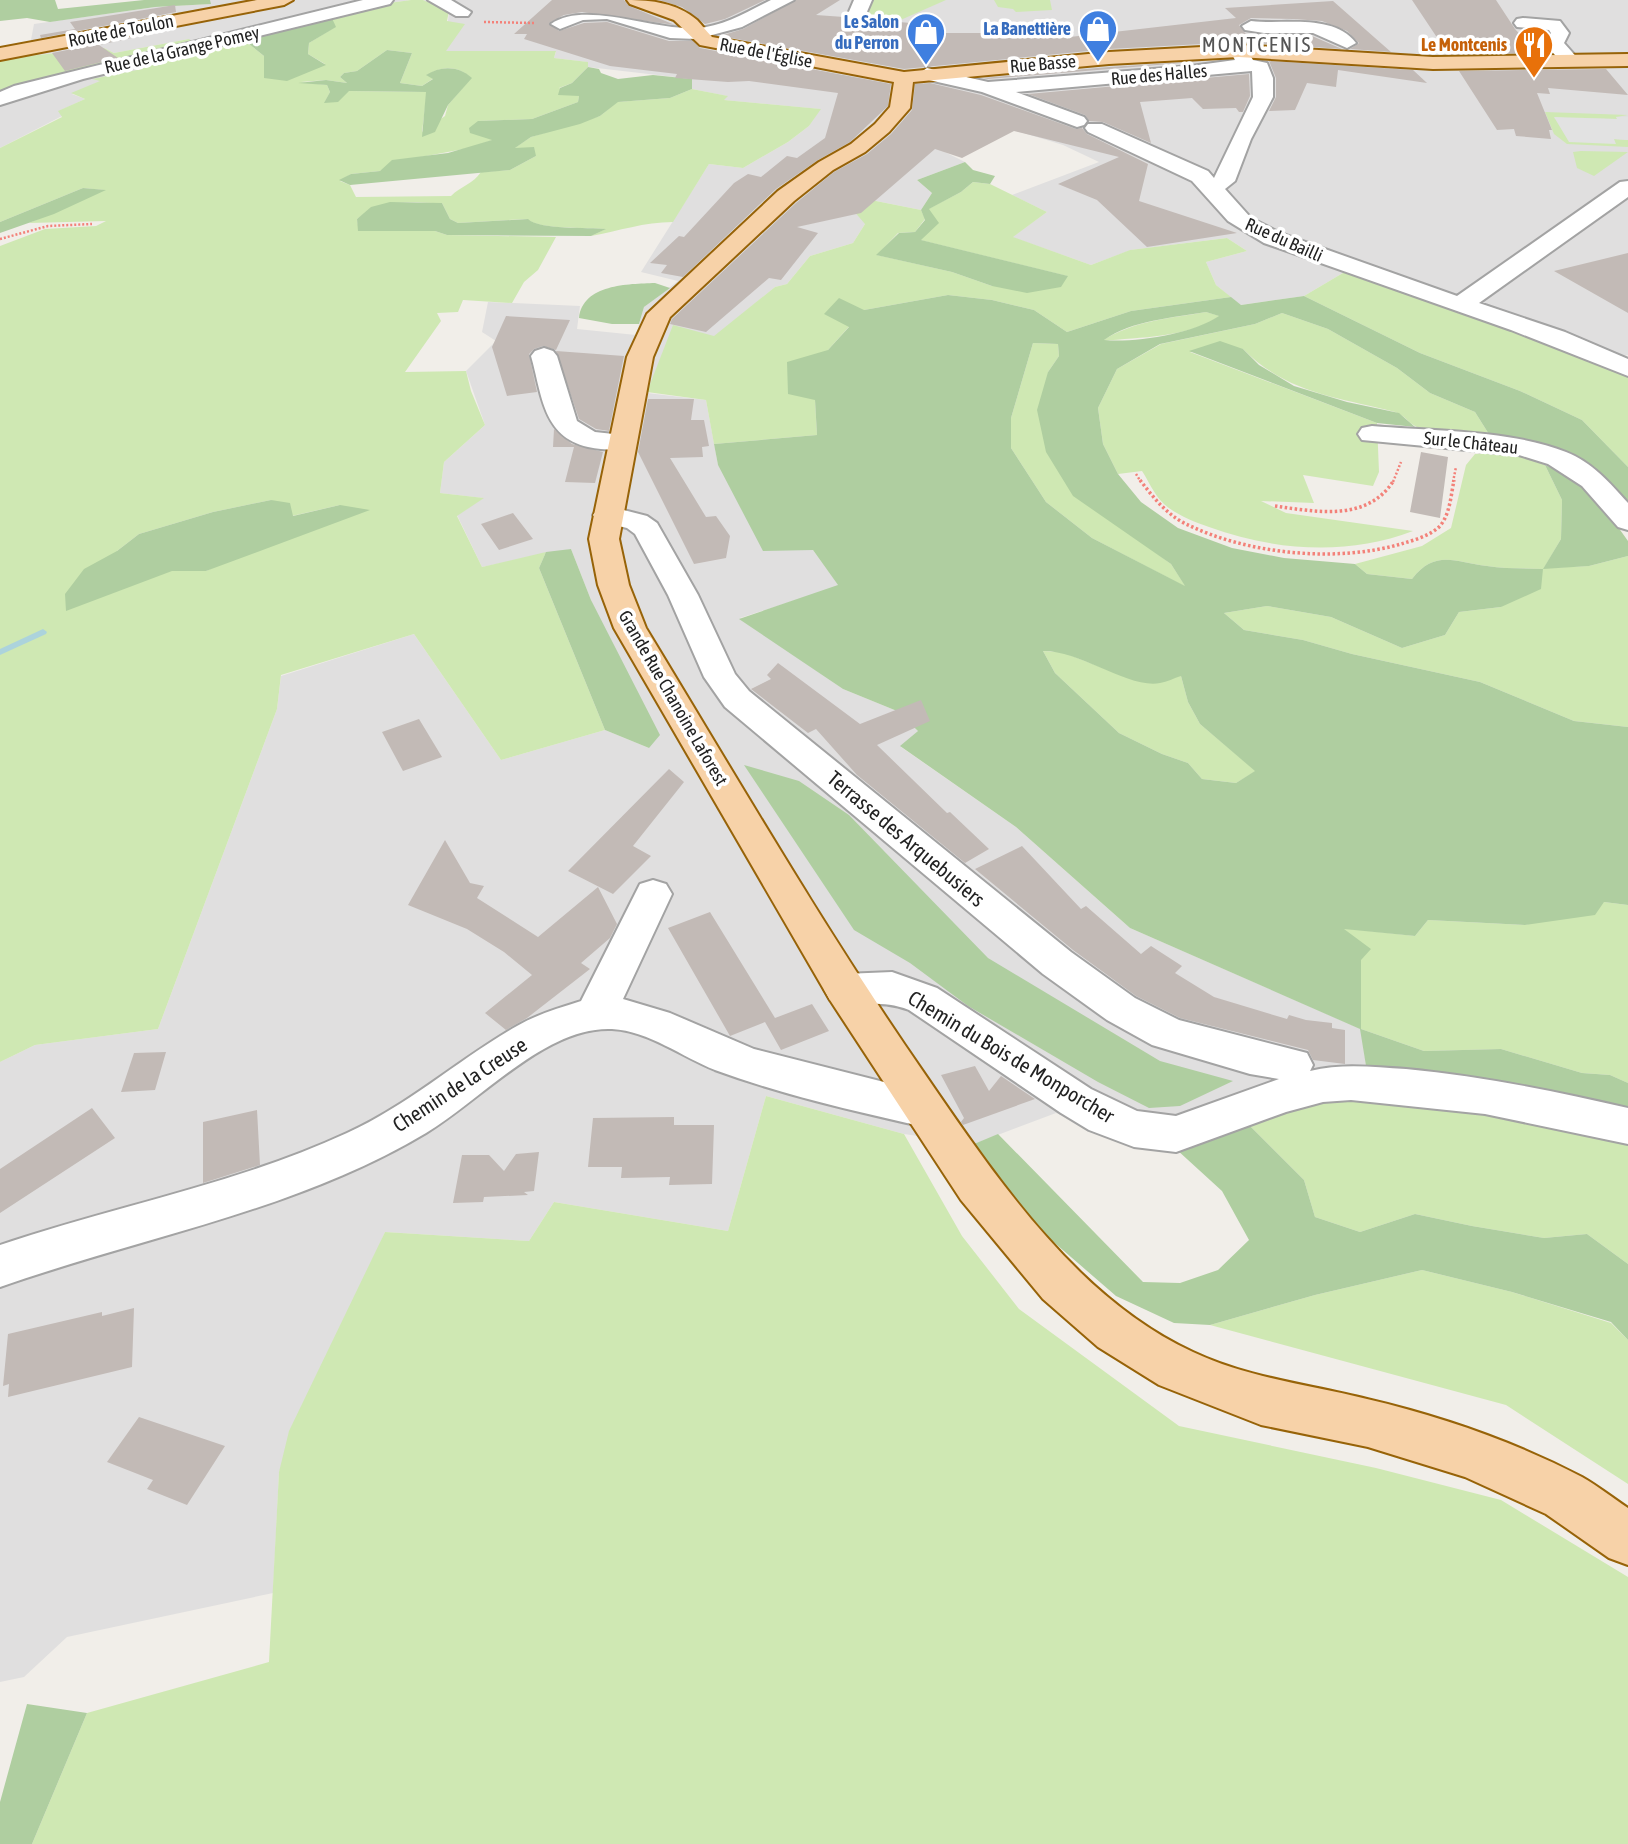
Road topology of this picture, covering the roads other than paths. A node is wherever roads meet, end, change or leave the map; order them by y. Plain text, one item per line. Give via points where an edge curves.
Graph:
1 (284, 0) edge
2 (437, 0) edge
3 (636, 0) edge
4 (785, 0) edge
5 (863, 0) edge
6 (374, 2) edge
7 (1278, 8) dead end
8 (662, 11) junction
9 (469, 16) road end
10 (854, 21) dead end
11 (1523, 23) dead end
12 (560, 24) road end
13 (641, 24) junction
14 (1251, 26) junction
15 (702, 38) junction
16 (1347, 43) dead end
17 (1200, 52) junction
18 (0, 54) edge
19 (1243, 57) junction
20 (1628, 60) edge
21 (1571, 61) junction
22 (927, 74) junction
23 (1175, 74) junction
24 (988, 88) junction
25 (903, 90) junction
26 (0, 99) edge
27 (1107, 102) junction
28 (1038, 108) junction
29 (1077, 121) dead end
30 (1213, 187) junction
31 (1628, 187) edge
32 (1461, 304) junction
33 (544, 356) dead end
34 (1628, 368) edge
35 (1386, 435) road end
36 (622, 442) junction
37 (608, 515) junction
38 (1628, 521) edge
39 (653, 894) dead end
40 (844, 989) junction
41 (594, 1016) junction
42 (1292, 1065) dead end
43 (924, 1109) junction
44 (1628, 1126) edge
45 (0, 1266) edge
46 (1628, 1539) edge

1 - 18 main road, Route de Toulon
2 - 9 street
3 - 8 main road
4 - 15 street
5 - 10 street
6 - 26 street, Rue de la Grange Pomey via 77,75
7 - 14 street
8 - 13 street
8 - 15 main road via 694,26
11 - 21 street via 1554,24 1560,33 1555,44
12 - 13 street via 579,15 604,13
13 - 15 street
14 - 16 street via 1322,28
14 - 17 street
15 - 25 main road, Rue de l'Église via 868,69
17 - 19 main road, Rue Basse
17 - 22 main road, Rue Basse
19 - 21 main road, Rue Basse via 1290,53 1423,63
19 - 23 street, Rue des Halles
19 - 30 street via 1260,67 1265,78 1261,109 1242,138 1224,181
20 - 21 main road, Rue Basse
22 - 24 street
22 - 25 main road, Rue Basse
23 - 24 street, Rue des Halles
23 - 27 street via 1180,82 1173,86
24 - 28 street
25 - 36 main road, Grande Rue Chanoine Laforest via 896,114 882,128 786,196 659,314 640,357
27 - 28 street
27 - 30 street, Rue du Bailli via 1095,128 1182,167
28 - 29 street
30 - 32 street, Rue du Bailli via 1229,212 1253,229
31 - 32 street
32 - 34 street, Rue du Bailli via 1524,324
33 - 36 street via 569,431
35 - 38 street, Sur le Château via 1522,447 1558,458 1592,480
36 - 37 main road, Grande Rue Chanoine Laforest
37 - 40 main road, Grande Rue Chanoine Laforest via 606,565 630,628
37 - 42 street, Terrasse des Arquebusiers via 647,529 720,677 737,699 1057,964 1121,1009 1167,1032
39 - 41 street
40 - 43 main road, Grande Rue Chanoine Laforest
40 - 44 street, Chemin du Bois de Monporcher via 892,987 923,999 1076,1101 1134,1129 1158,1134 1176,1134 1325,1085 1357,1083 1445,1089
41 - 43 street, Chemin de la Creuse via 611,1013 646,1021 701,1048 771,1073
41 - 45 street, Chemin de la Creuse via 576,1018 539,1034 412,1119 334,1158 207,1203
43 - 46 main road, Grande Rue Chanoine Laforest via 978,1186 1060,1284 1115,1331 1176,1368 1261,1401 1368,1423 1471,1454 1564,1496

